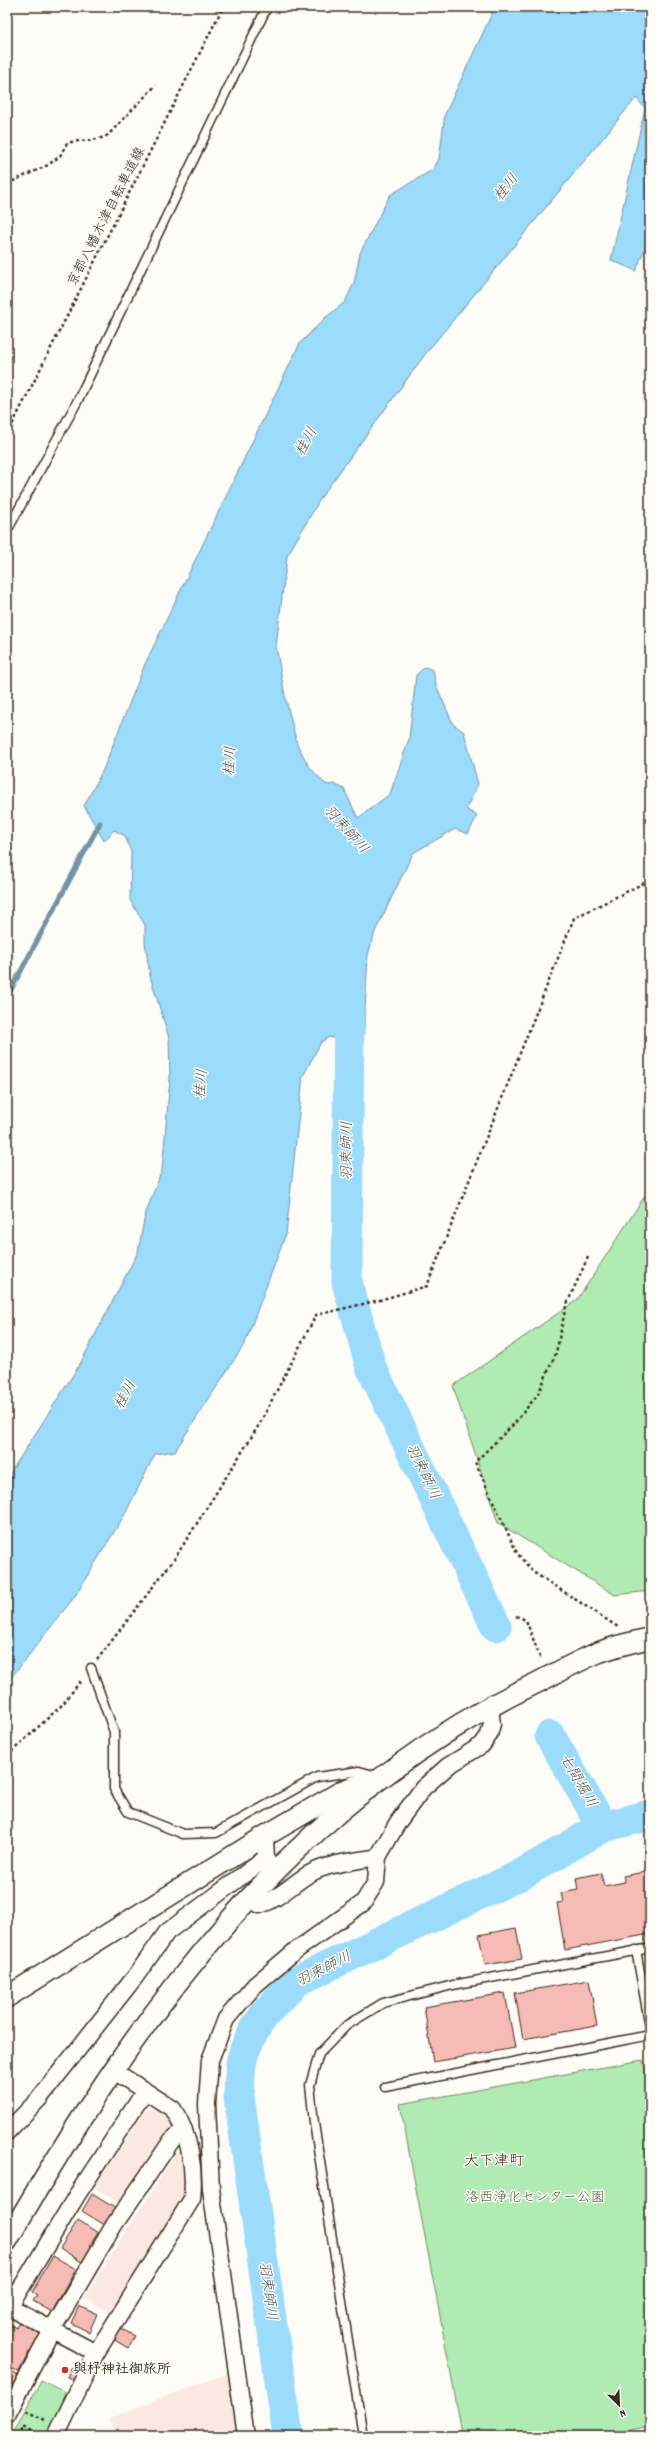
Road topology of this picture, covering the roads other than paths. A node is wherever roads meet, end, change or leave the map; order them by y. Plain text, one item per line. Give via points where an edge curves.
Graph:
1 (267, 7) edge
2 (7, 531) edge
3 (644, 1639) edge
4 (91, 1668) road end
5 (490, 1707) junction
6 (381, 1776) junction
7 (265, 1836) junction
8 (378, 1857) junction
9 (248, 1897) junction
10 (650, 1948) edge
11 (636, 1950) junction
12 (7, 1997) edge
13 (650, 2027) edge
14 (650, 2035) edge
15 (114, 2071) junction
16 (385, 2087) dead end
17 (145, 2091) junction
18 (184, 2130) junction
19 (7, 2132) edge
20 (7, 2241) edge
21 (8, 2308) edge
22 (52, 2330) junction
23 (96, 2353) junction
24 (10, 2410) edge
25 (56, 2436) edge
26 (246, 2436) edge
27 (363, 2436) edge

1 - 2 lane via 77,402
3 - 5 street via 600,1652
4 - 6 lane via 114,1732 114,1789 128,1812 183,1834 216,1833 317,1777 359,1771
5 - 6 street
5 - 8 street via 492,1724 489,1735 482,1745 448,1766 424,1788 398,1822
6 - 7 street via 344,1790
6 - 9 street via 294,1851
7 - 12 street
7 - 19 street via 266,1858 167,1932 135,1978 42,2094
8 - 9 street via 344,1863 310,1874 271,1902 260,1905
8 - 26 street via 376,1882 363,1903 295,1951 255,1985 226,2019 210,2060 207,2104 211,2189
9 - 15 street via 183,1974
10 - 11 lane
11 - 13 lane
11 - 27 lane via 453,1985 382,2003 347,2025 319,2054 310,2085 314,2123
14 - 16 lane
15 - 17 street
15 - 20 street via 41,2182
17 - 18 street via 173,2109
17 - 21 street
18 - 22 street via 172,2140 114,2225
18 - 23 street via 194,2180 192,2199
21 - 22 street
22 - 23 street
22 - 24 street
23 - 25 street

